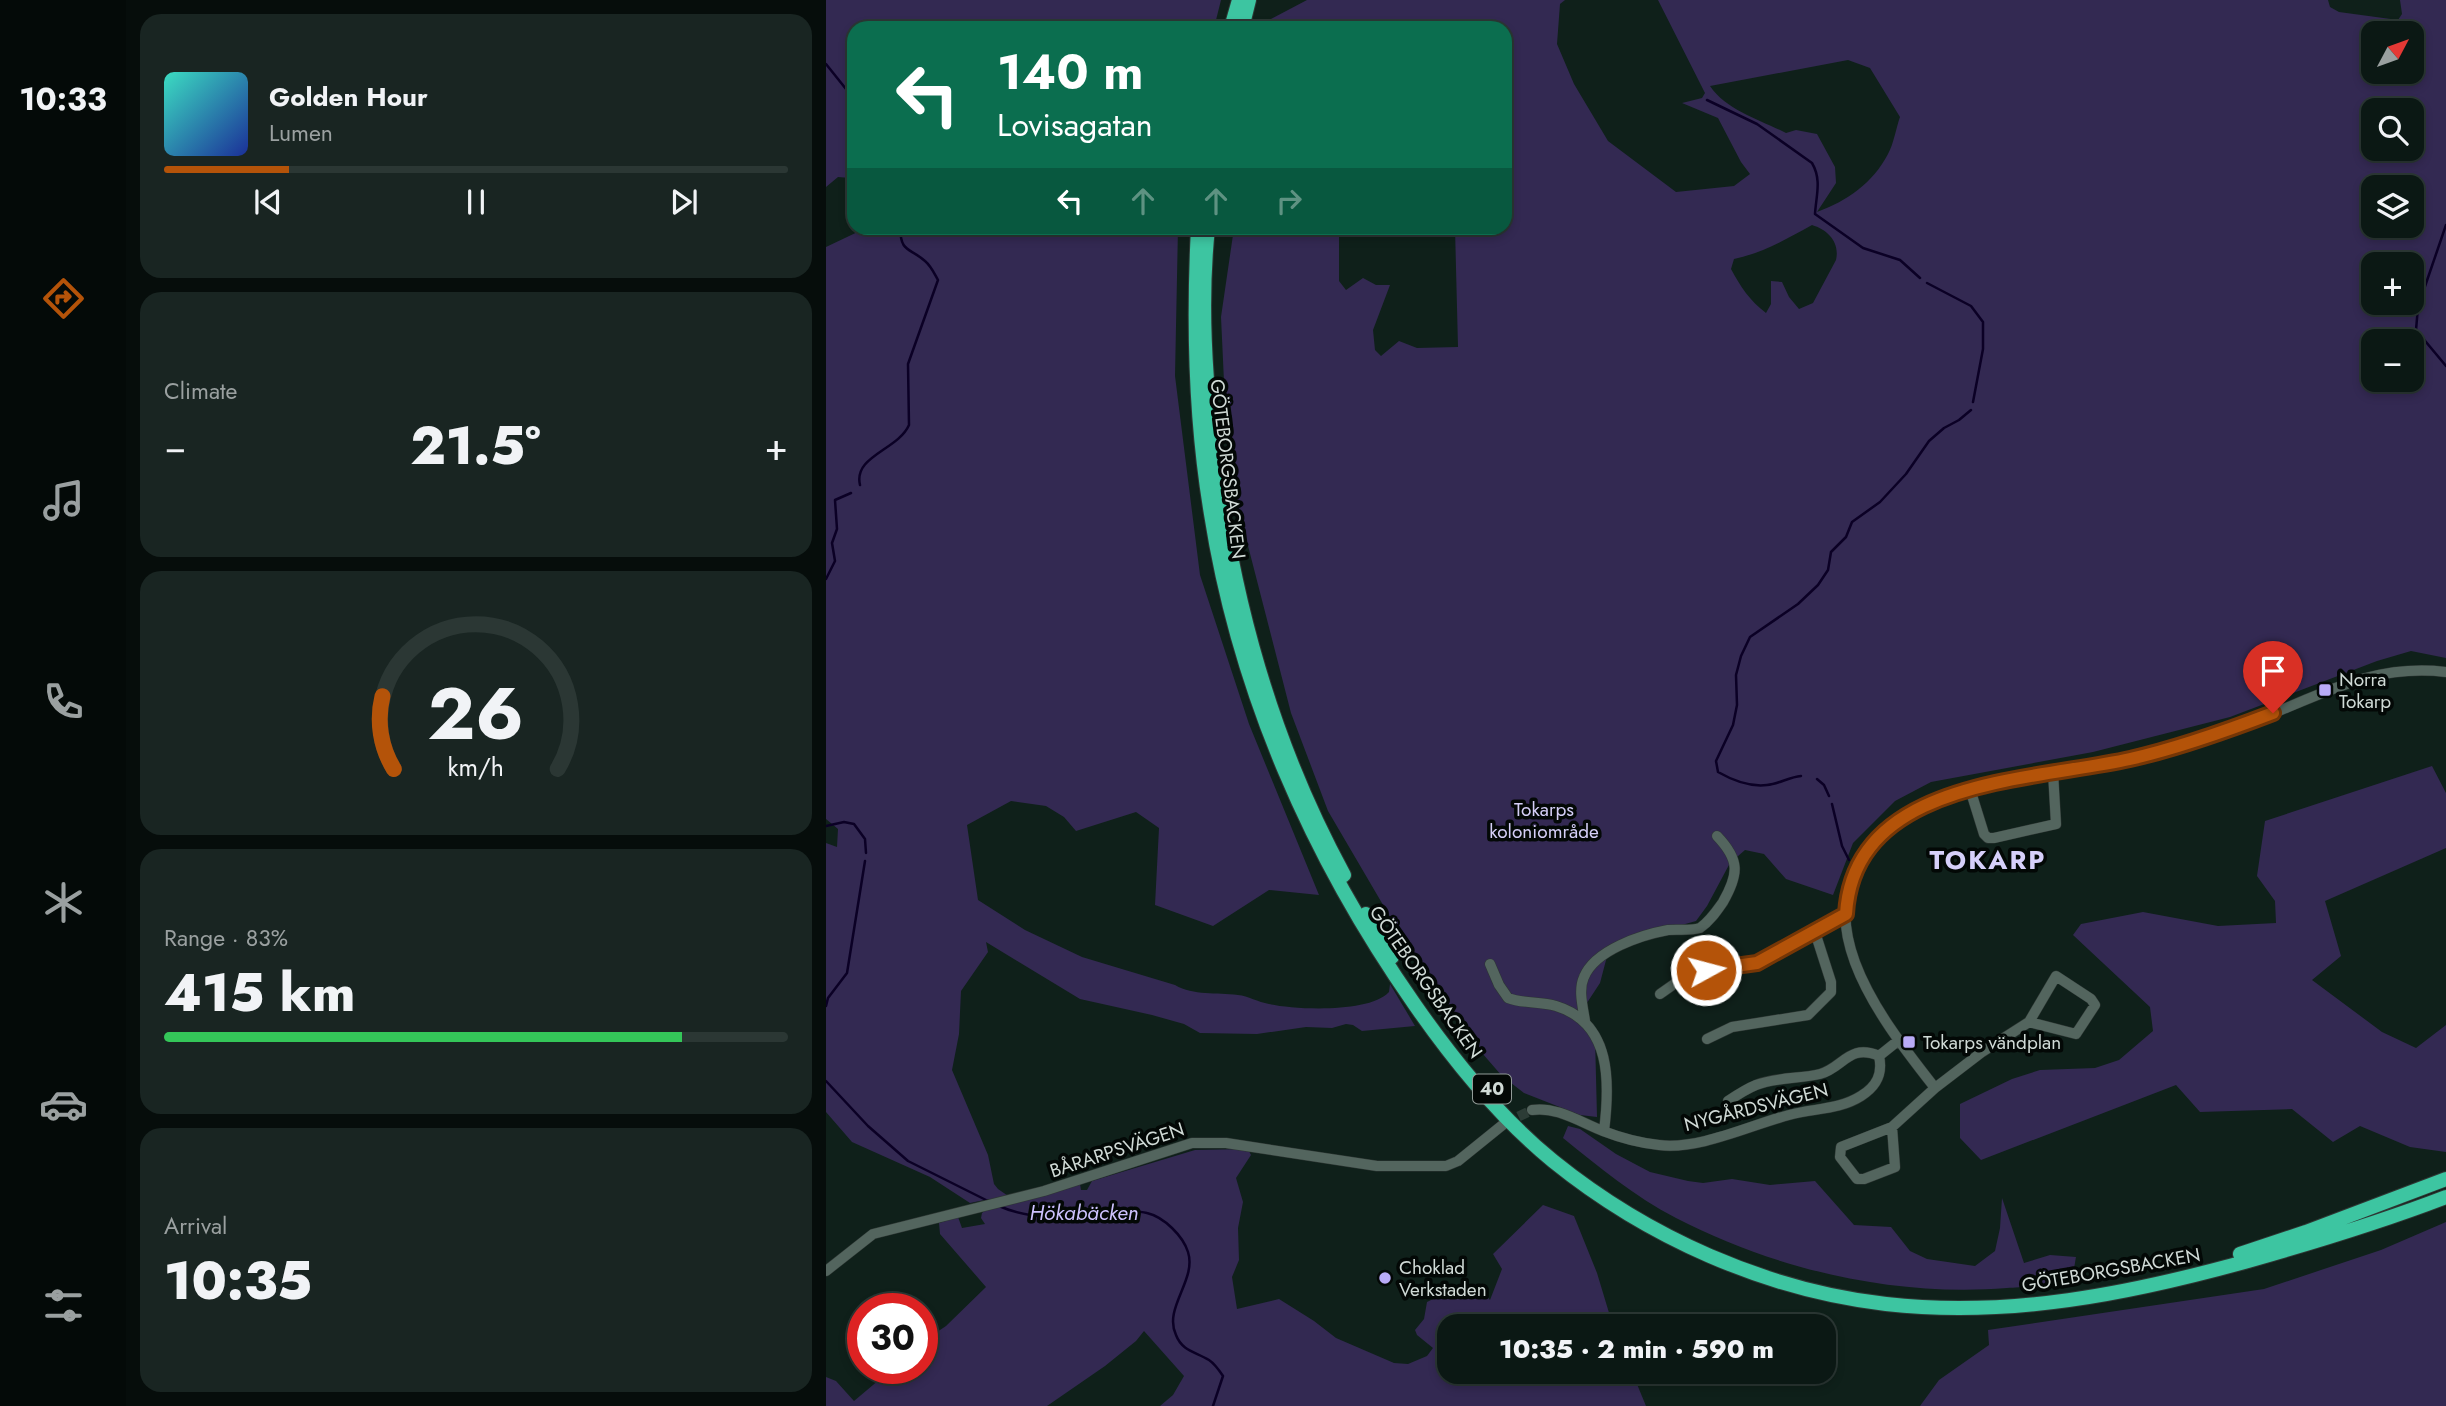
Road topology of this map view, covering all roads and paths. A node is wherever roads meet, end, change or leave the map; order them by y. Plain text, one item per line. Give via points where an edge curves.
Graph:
1 (1239, 0) edge
2 (1249, 0) edge
3 (1233, 21) edge
4 (1244, 21) edge
5 (1198, 235) edge
6 (1208, 235) edge
7 (2446, 672) edge
8 (2053, 772) junction
9 (1970, 789) junction
10 (1717, 836) dead end
11 (1846, 914) junction
12 (1814, 929) junction
13 (1490, 964) dead end
14 (1660, 994) dead end
15 (1585, 1021) junction
16 (2029, 1023) junction
17 (1707, 1039) dead end
18 (1899, 1040) junction
19 (1879, 1056) junction
20 (1935, 1088) junction
21 (1728, 1101) dead end
22 (1532, 1110) tunnel mouth
23 (1505, 1123) tunnel mouth
24 (1892, 1127) junction
25 (1604, 1131) junction
26 (2446, 1179) edge
27 (2446, 1197) edge
28 (826, 1271) edge

1 - 3 highway
2 - 4 highway
5 - 27 highway, GÖTEBORGSBACKEN / 40 via 1194,302 1200,438 1211,516 1240,645 1282,766 1317,843 1371,942 1455,1059 1500,1111 1552,1160 1640,1220 1718,1259 1814,1290 1918,1307 1997,1308 2075,1300 2186,1278 2352,1231
6 - 26 highway, GÖTEBORGSBACKEN / 40 via 1206,384 1222,514 1234,578 1269,703 1342,872 1404,975 1484,1081 1559,1155 1645,1214 1736,1258 1853,1290 1920,1298 1995,1300 2109,1286 2220,1260
7 - 8 street via 2375,674 2173,748
8 - 9 street
8 - 9 street via 2056,824 1994,838 1984,834
9 - 11 street via 1916,809 1872,845 1853,873
10 - 15 street via 1727,846 1736,875 1717,910 1700,928 1655,933 1608,952 1584,977
11 - 12 street
11 - 18 street via 1861,980
12 - 14 street via 1757,963 1696,971
12 - 17 street via 1831,992 1808,1014 1732,1027
13 - 15 street via 1508,998 1554,1005
15 - 25 street via 1597,1037 1603,1058
16 - 16 street via 2076,1034 2095,1005 2056,976
16 - 20 street
18 - 19 street
18 - 20 street
19 - 21 street, NYGÅRDSVÄGEN via 1859,1052 1824,1073 1758,1084
19 - 25 street, NYGÅRDSVÄGEN via 1881,1071 1875,1085 1833,1108 1664,1146
20 - 24 street
22 - 25 street, NYGÅRDSVÄGEN via 1556,1112
23 - 28 street, BÅRARPSVÄGEN via 1446,1166 1377,1166 1226,1143 1192,1143 1044,1191 873,1234
24 - 24 street via 1895,1167 1857,1179 1840,1157 1841,1147

